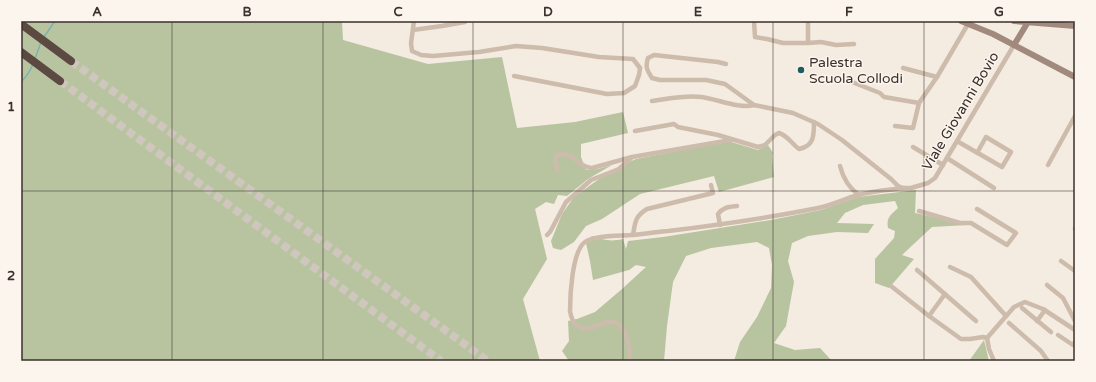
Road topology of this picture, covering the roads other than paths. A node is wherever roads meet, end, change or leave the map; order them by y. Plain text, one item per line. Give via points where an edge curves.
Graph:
1 (414, 21) edge
2 (754, 21) edge
3 (808, 21) edge
4 (961, 21) edge
5 (1014, 21) edge
6 (465, 22) edge
7 (1028, 22) junction
8 (1047, 22) edge
9 (21, 24) edge
10 (968, 24) junction
11 (1075, 26) edge
12 (413, 30) junction
13 (808, 43) junction
14 (854, 44) dead end
15 (1014, 45) junction
16 (21, 52) edge
17 (68, 58) tunnel mouth
18 (646, 64) junction
19 (726, 64) dead end
20 (640, 68) junction
21 (903, 68) dead end
22 (514, 76) dead end
23 (937, 77) junction
24 (1075, 77) edge
25 (60, 81) tunnel mouth
26 (852, 82) dead end
27 (652, 101) dead end
28 (919, 103) junction
29 (754, 105) junction
30 (1075, 116) edge
31 (814, 122) junction
32 (895, 126) dead end
33 (635, 131) dead end
34 (732, 140) junction
35 (957, 141) junction
36 (913, 148) dead end
37 (977, 153) junction
38 (632, 157) junction
39 (947, 158) junction
40 (943, 165) junction
41 (1048, 165) dead end
42 (840, 166) dead end
43 (557, 170) dead end
44 (711, 185) dead end
45 (903, 188) junction
46 (994, 188) dead end
47 (859, 195) junction
48 (737, 206) dead end
49 (977, 209) dead end
50 (919, 211) dead end
51 (720, 225) junction
52 (547, 235) dead end
53 (633, 235) junction
54 (1061, 261) dead end
55 (950, 267) dead end
56 (917, 270) dead end
57 (1075, 271) edge
58 (1047, 285) dead end
59 (891, 286) dead end
60 (945, 294) junction
61 (1022, 308) dead end
62 (1045, 310) junction
63 (929, 316) junction
64 (1006, 316) junction
65 (976, 321) dead end
66 (1037, 321) junction
67 (1075, 321) edge
68 (1009, 323) dead end
69 (1075, 330) edge
70 (1051, 332) dead end
71 (1058, 335) dead end
72 (987, 338) junction
73 (1074, 345) edge
74 (630, 361) edge
75 (994, 361) edge
76 (1048, 361) edge

1 - 12 street
2 - 13 street via 755,37 783,43
3 - 13 street
4 - 10 main road
5 - 7 main road
6 - 12 street
7 - 8 main road
7 - 15 main road, Viale Giovanni Bovio
8 - 11 main road
9 - 17 highway
10 - 15 main road
10 - 23 street
12 - 20 street via 412,51 421,55 472,53 516,46 633,59
13 - 14 street
15 - 24 main road
15 - 35 street, Viale Giovanni Bovio
16 - 25 highway
18 - 19 street via 648,58 654,56
18 - 20 street
18 - 29 street via 652,78 706,80 725,84
20 - 22 street via 635,86 624,93 607,94
21 - 23 street
23 - 28 street
26 - 28 street via 884,97
27 - 29 street via 685,96 703,97 746,107
28 - 32 street via 913,128
29 - 31 street via 793,113
30 - 41 street
31 - 34 street via 811,142 799,149 784,134 779,133 765,145 758,147
31 - 45 street via 842,140
33 - 34 street via 674,124
34 - 38 street
35 - 37 street
35 - 39 street, Viale Giovanni Bovio
36 - 40 street
37 - 37 street via 1002,167 1011,152 986,137
38 - 43 street via 587,168 568,154 561,154 555,159
38 - 52 street via 619,169 590,180 569,199
39 - 40 street, Viale Giovanni Bovio
39 - 46 street
40 - 45 street, Viale Giovanni Bovio via 935,178 928,183
42 - 47 street via 848,185
44 - 53 street via 713,193 647,209 636,220
45 - 47 street, Viale Giovanni Bovio
47 - 51 street, Viale Giovanni Bovio via 820,208
48 - 51 street via 722,209 718,214
49 - 50 street via 1016,233 1007,245 971,223
51 - 53 street, Viale Giovanni Bovio
53 - 74 street, Viale Giovanni Bovio via 590,239 582,244 573,271 570,313 579,328 585,329 609,322 618,324 626,336
54 - 57 street
55 - 64 street via 971,277
56 - 60 street
58 - 67 street via 1063,298
59 - 63 street
60 - 63 street
60 - 65 street
61 - 66 street
62 - 64 street via 1025,302 1014,307
62 - 66 street
62 - 69 street
63 - 72 street via 961,339 983,336
64 - 72 street
66 - 70 street
68 - 76 street
71 - 73 street
72 - 75 street

